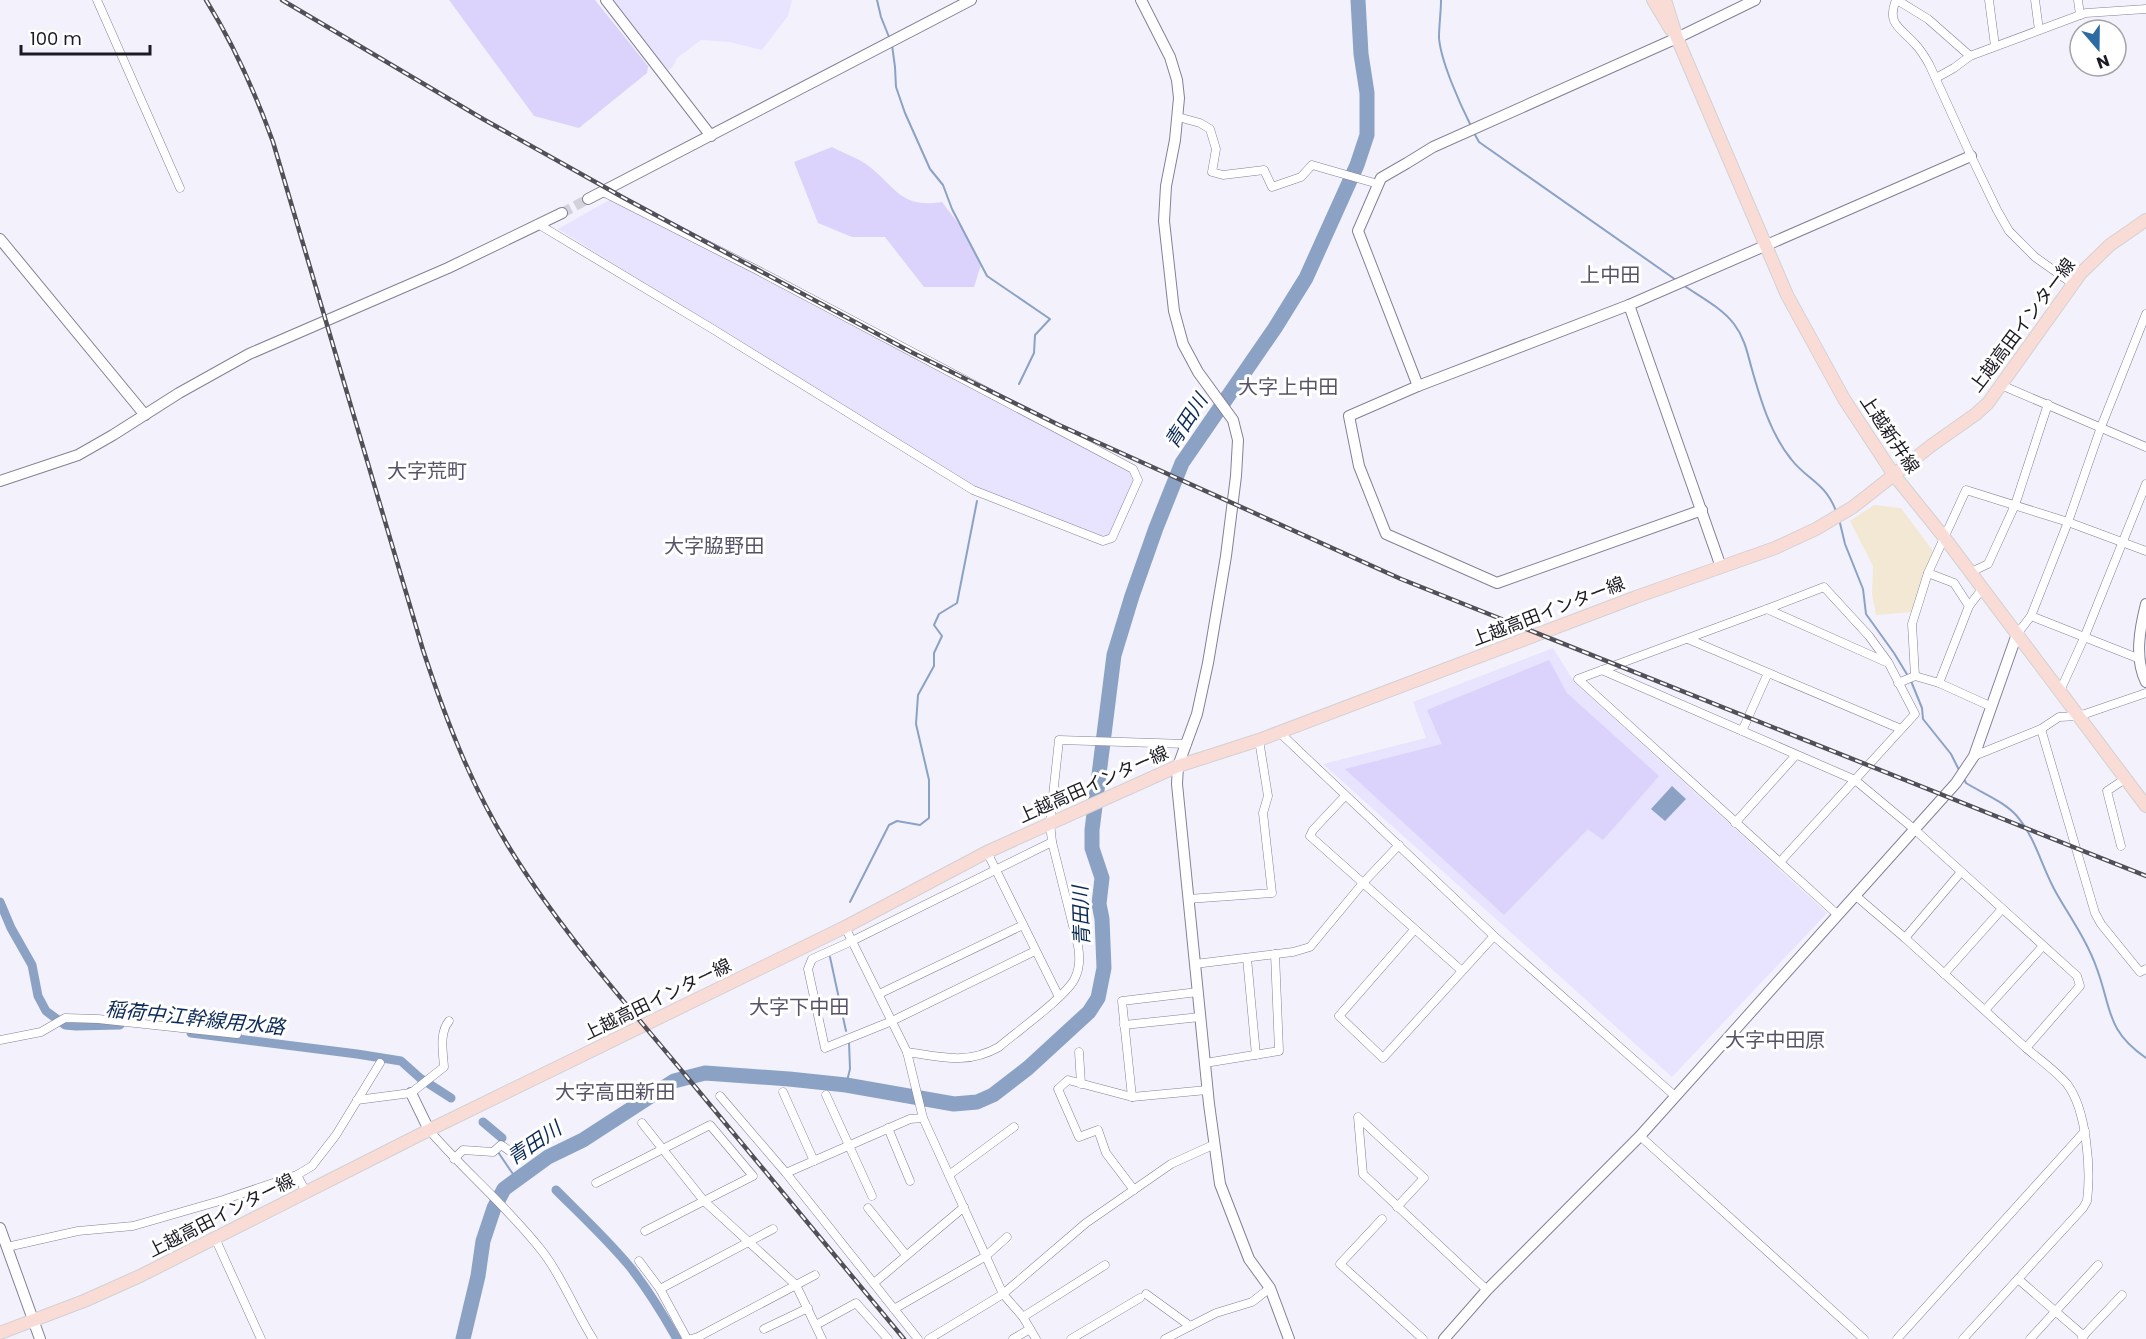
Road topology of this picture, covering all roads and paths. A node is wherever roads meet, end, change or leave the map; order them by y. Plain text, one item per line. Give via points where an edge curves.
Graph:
1 (97, 0) edge
2 (606, 0) edge
3 (971, 0) edge
4 (1141, 0) edge
5 (1653, 0) edge
6 (1665, 0) edge
7 (1755, 0) edge
8 (1897, 0) edge
9 (1989, 0) edge
10 (2035, 0) edge
11 (2078, 0) edge
12 (2146, 9) edge
13 (2080, 15) junction
14 (2038, 30) junction
15 (1677, 38) junction
16 (1995, 45) junction
17 (1970, 56) junction
18 (1936, 78) junction
19 (1178, 117) junction
20 (711, 136) junction
21 (1971, 156) junction
22 (1378, 184) junction
23 (180, 188) dead end
24 (603, 192) junction
25 (588, 199) tunnel mouth
26 (562, 213) tunnel mouth
27 (2146, 220) edge
28 (538, 224) junction
29 (0, 239) edge
30 (1765, 246) junction
31 (2073, 284) junction
32 (1629, 305) junction
33 (2146, 314) edge
34 (2146, 333) edge
35 (2137, 335) junction
36 (2001, 385) junction
37 (1418, 386) junction
38 (2048, 404) junction
39 (145, 415) junction
40 (2101, 427) junction
41 (2146, 447) edge
42 (1894, 475) junction
43 (0, 481) edge
44 (2146, 484) edge
45 (2015, 505) junction
46 (1702, 510) junction
47 (2068, 522) junction
48 (1944, 537) junction
49 (2121, 541) junction
50 (2146, 551) edge
51 (1721, 567) junction
52 (1971, 572) junction
53 (1928, 573) junction
54 (1983, 588) junction
55 (2146, 604) edge
56 (1969, 606) junction
57 (1767, 609) junction
58 (2031, 616) junction
59 (2017, 634) junction
60 (2084, 638) junction
61 (1688, 639) junction
62 (2140, 659) junction
63 (1888, 662) junction
64 (1602, 670) junction
65 (1768, 673) junction
66 (1914, 676) junction
67 (1901, 682) junction
68 (2146, 682) edge
69 (1939, 683) junction
70 (2060, 691) junction
71 (2146, 693) edge
72 (1990, 706) junction
73 (2079, 716) junction
74 (1901, 729) junction
75 (2041, 729) junction
76 (1279, 732) junction
77 (1742, 732) junction
78 (1259, 740) junction
79 (1187, 744) junction
80 (1796, 754) junction
81 (1974, 756) junction
82 (1178, 766) junction
83 (2125, 779) junction
84 (1855, 780) junction
85 (1345, 796) junction
86 (2146, 806) edge
87 (1050, 823) junction
88 (1735, 823) junction
89 (1914, 830) junction
90 (1052, 843) junction
91 (1398, 844) junction
92 (2121, 846) dead end
93 (987, 852) junction
94 (1780, 862) junction
95 (996, 870) junction
96 (1961, 872) junction
97 (1363, 883) junction
98 (1856, 896) junction
99 (1188, 898) junction
100 (2002, 909) junction
101 (1838, 915) junction
102 (1023, 925) junction
103 (845, 927) junction
104 (1414, 930) junction
105 (1494, 936) junction
106 (1905, 938) junction
107 (852, 941) junction
108 (2043, 946) junction
109 (1035, 951) junction
110 (1275, 954) junction
111 (1246, 958) junction
112 (1195, 964) junction
113 (2146, 969) edge
114 (1462, 971) junction
115 (1944, 974) junction
116 (1198, 992) junction
117 (879, 994) junction
118 (1059, 997) junction
119 (1985, 1010) junction
120 (1200, 1017) junction
121 (449, 1021) dead end
122 (892, 1021) junction
123 (1124, 1025) junction
124 (237, 1034) dead end
125 (0, 1040) edge
126 (2026, 1048) junction
127 (907, 1052) junction
128 (1078, 1052) dead end
129 (1256, 1055) junction
130 (381, 1063) dead end
131 (1205, 1064) junction
132 (1081, 1084) junction
133 (1208, 1090) junction
134 (783, 1092) dead end
135 (411, 1093) junction
136 (826, 1095) dead end
137 (720, 1096) dead end
138 (1675, 1096) junction
139 (1132, 1097) junction
140 (357, 1100) junction
141 (923, 1118) junction
142 (642, 1123) dead end
143 (1014, 1127) dead end
144 (888, 1128) junction
145 (429, 1130) junction
146 (2085, 1131) junction
147 (1640, 1136) junction
148 (850, 1145) junction
149 (1213, 1145) junction
150 (663, 1149) junction
151 (514, 1154) dead end
152 (453, 1159) junction
153 (814, 1161) junction
154 (786, 1173) junction
155 (297, 1174) junction
156 (949, 1175) junction
157 (910, 1180) dead end
158 (596, 1183) dead end
159 (1134, 1190) junction
160 (306, 1192) junction
161 (872, 1196) dead end
162 (704, 1201) junction
163 (964, 1207) junction
164 (1397, 1207) junction
165 (868, 1208) dead end
166 (1382, 1219) dead end
167 (0, 1228) edge
168 (773, 1229) dead end
169 (645, 1230) dead end
170 (1008, 1237) dead end
171 (215, 1238) junction
172 (749, 1242) junction
173 (7, 1247) junction
174 (906, 1256) junction
175 (986, 1256) junction
176 (639, 1261) dead end
177 (1105, 1265) dead end
178 (2098, 1265) dead end
179 (815, 1275) dead end
180 (2018, 1279) junction
181 (873, 1283) junction
182 (796, 1285) junction
183 (1270, 1288) junction
184 (660, 1289) junction
185 (1487, 1290) junction
186 (1003, 1294) junction
187 (2122, 1295) dead end
188 (808, 1308) junction
189 (894, 1309) junction
190 (2055, 1311) junction
191 (1023, 1317) junction
192 (33, 1321) junction
193 (816, 1325) junction
194 (1191, 1326) junction
195 (764, 1329) dead end
196 (1030, 1329) junction
197 (0, 1333) edge
198 (1179, 1336) edge
199 (2082, 1337) edge
200 (885, 1338) edge
201 (40, 1339) edge
202 (261, 1339) edge
203 (592, 1339) edge
204 (689, 1339) edge
205 (822, 1339) edge
206 (918, 1339) edge
207 (929, 1339) edge
208 (1013, 1339) edge
209 (1036, 1339) edge
210 (1071, 1339) edge
211 (1165, 1339) edge
212 (1289, 1339) edge
213 (1423, 1339) edge
214 (1444, 1339) edge
215 (1864, 1339) edge
216 (1897, 1339) edge
217 (1963, 1339) edge
218 (2030, 1339) edge

1 - 23 street
2 - 20 street
3 - 20 street
4 - 19 street via 1170,57 1177,80
5 - 15 main road, 上越新井線
6 - 15 main road, 上越新井線
7 - 15 street
8 - 17 street via 1928,19
8 - 18 street via 1891,11 1894,23 1921,50
9 - 16 street
10 - 14 street
11 - 13 street
12 - 13 street
13 - 14 street
14 - 16 street
15 - 22 street via 1433,147 1381,178
15 - 30 main road, 上越新井線
16 - 17 street
17 - 18 street
18 - 21 street
19 - 22 street via 1210,129 1215,149 1212,172 1222,175 1264,170 1272,188 1301,177 1312,165
19 - 79 street via 1164,221 1174,311 1183,344 1198,372 1226,408 1237,433 1236,476 1209,663
20 - 24 street
21 - 30 street
21 - 31 street via 2009,231 2035,257
22 - 37 street via 1358,231
24 - 25 street
24 - 28 street via 1133,469 1138,480 1112,538 1103,541 972,490
26 - 28 street
27 - 31 main road, 上越高田インター線 via 2110,245
28 - 39 street via 448,268 249,354
29 - 39 street
30 - 32 street
30 - 42 main road, 上越新井線 via 1796,314 1844,399
31 - 36 main road, 上越高田インター線
32 - 37 street
32 - 46 street
33 - 35 street
34 - 35 street
35 - 40 street
36 - 38 street
36 - 42 main road, 上越高田インター線 via 1976,414
37 - 46 street via 1349,416 1359,466 1386,534 1487,579 1497,583
38 - 40 street
38 - 45 street
39 - 43 street via 78,455
40 - 41 street
40 - 47 street
42 - 48 main road, 上越新井線
42 - 51 main road, 上越高田インター線 via 1816,529
44 - 49 street
45 - 47 street
45 - 48 street via 1966,490
45 - 52 street via 1988,564
46 - 51 street
47 - 49 street
47 - 58 street
48 - 52 main road, 上越新井線
48 - 53 street
49 - 50 street
49 - 60 street
51 - 76 main road, 上越高田インター線
52 - 54 main road, 上越新井線
53 - 56 street via 1954,583
53 - 66 street via 1912,624
54 - 56 street
54 - 59 main road, 上越新井線
55 - 62 street
56 - 69 street
57 - 61 street
57 - 63 street
57 - 63 street via 1824,587
58 - 59 street
58 - 60 street
59 - 70 main road, 上越新井線
59 - 72 street
60 - 62 street
60 - 70 street
61 - 64 street
61 - 65 street
62 - 68 street
63 - 67 street
64 - 77 street
64 - 88 street via 1578,679
65 - 74 street
65 - 77 street
66 - 67 street
66 - 69 street
67 - 74 street via 1915,714
69 - 72 street
70 - 73 main road, 上越新井線
71 - 73 street
72 - 81 street
73 - 75 street via 2059,717
73 - 83 main road, 上越新井線
74 - 84 street
75 - 81 street
75 - 113 street via 2096,913 2140,972
76 - 78 main road, 上越高田インター線
76 - 85 street
77 - 80 street
78 - 82 main road, 上越高田インター線
78 - 99 street via 1269,796 1263,813 1272,893
79 - 82 street
79 - 87 street via 1059,740
80 - 84 street
80 - 88 street
81 - 89 street via 1956,783
82 - 87 main road, 上越高田インター線
82 - 99 street
83 - 86 main road, 上越新井線
83 - 92 street via 2107,791
84 - 89 street
84 - 94 street
85 - 91 street
85 - 97 street via 1310,836
87 - 90 street
87 - 93 main road, 上越高田インター線
88 - 94 street
89 - 96 street
89 - 98 street
90 - 95 street
90 - 118 street via 1080,958 1075,978
91 - 97 street
91 - 105 street
93 - 95 street
93 - 103 main road, 上越高田インター線
94 - 101 street
95 - 102 street
95 - 107 street
96 - 100 street
96 - 106 street
97 - 104 street
97 - 110 street via 1310,947
98 - 101 street
98 - 106 street
99 - 112 street
100 - 108 street
100 - 115 street
101 - 138 street
102 - 109 street
102 - 117 street
103 - 107 street
103 - 145 main road, 上越高田インター線
104 - 114 street
104 - 114 street via 1339,1016 1383,1058
105 - 114 street
105 - 138 street
106 - 115 street
107 - 117 street
107 - 122 street via 812,959 808,969 825,1048
108 - 119 street
108 - 126 street via 2077,976 2080,986
109 - 118 street
109 - 122 street
110 - 111 street
110 - 129 street via 1279,1052
111 - 112 street
111 - 129 street
112 - 116 street
115 - 119 street
116 - 120 street
116 - 123 street via 1122,1001
117 - 122 street
118 - 127 street via 999,1047 977,1057 957,1059
119 - 126 street
120 - 123 street
120 - 131 street
121 - 135 street via 443,1034 444,1067
122 - 127 street
123 - 139 street
124 - 125 street via 65,1018 41,1032
126 - 146 street via 2070,1088
127 - 141 street
128 - 132 street
129 - 131 street
130 - 140 street
131 - 133 street
132 - 139 street
132 - 159 street via 1068,1080 1058,1089 1078,1137 1098,1130 1106,1153
133 - 139 street
133 - 149 street
134 - 153 street
135 - 140 street
135 - 145 street
136 - 148 street
137 - 154 street
138 - 147 street
140 - 155 street via 312,1166
141 - 144 street
141 - 156 street
142 - 150 street
143 - 156 street
144 - 148 street
144 - 157 street
145 - 152 street
145 - 160 main road, 上越高田インター線
146 - 180 street via 2087,1201
146 - 216 street
147 - 185 street
147 - 215 street
148 - 153 street
148 - 161 street
149 - 159 street via 1171,1164
149 - 183 street via 1220,1184 1249,1259
150 - 158 street
150 - 162 street
150 - 162 street via 710,1125 753,1176
151 - 152 street via 501,1145 496,1150 463,1150
152 - 203 street via 507,1210 544,1253
153 - 154 street
154 - 181 street
155 - 160 street
155 - 173 street via 133,1226 78,1231
156 - 163 street
159 - 186 street via 1086,1223
160 - 171 main road, 上越高田インター線
162 - 169 street
162 - 172 street
163 - 174 street
163 - 175 street
164 - 164 street via 1424,1178 1358,1117 1363,1174
164 - 185 street
165 - 174 street
166 - 213 street via 1341,1264
167 - 173 street
168 - 172 street
170 - 175 street
171 - 192 main road, 上越高田インター線 via 107,1292
171 - 202 street
172 - 182 street
172 - 184 street
173 - 192 street
174 - 181 street
175 - 186 street
175 - 189 street
176 - 184 street
177 - 191 street
178 - 190 street
179 - 182 street
180 - 190 street
180 - 217 street
181 - 189 street
182 - 188 street
182 - 204 street
183 - 194 street via 1252,1302
183 - 212 street
184 - 204 street
185 - 214 street
186 - 191 street
186 - 207 street
187 - 199 street
188 - 193 street
188 - 195 street
189 - 206 street
190 - 199 street
190 - 218 street
191 - 196 street
192 - 197 main road, 上越高田インター線
192 - 201 street
193 - 200 street via 856,1303
193 - 205 street
194 - 198 street
194 - 210 street via 1143,1296
196 - 208 street
196 - 209 street
198 - 211 street

